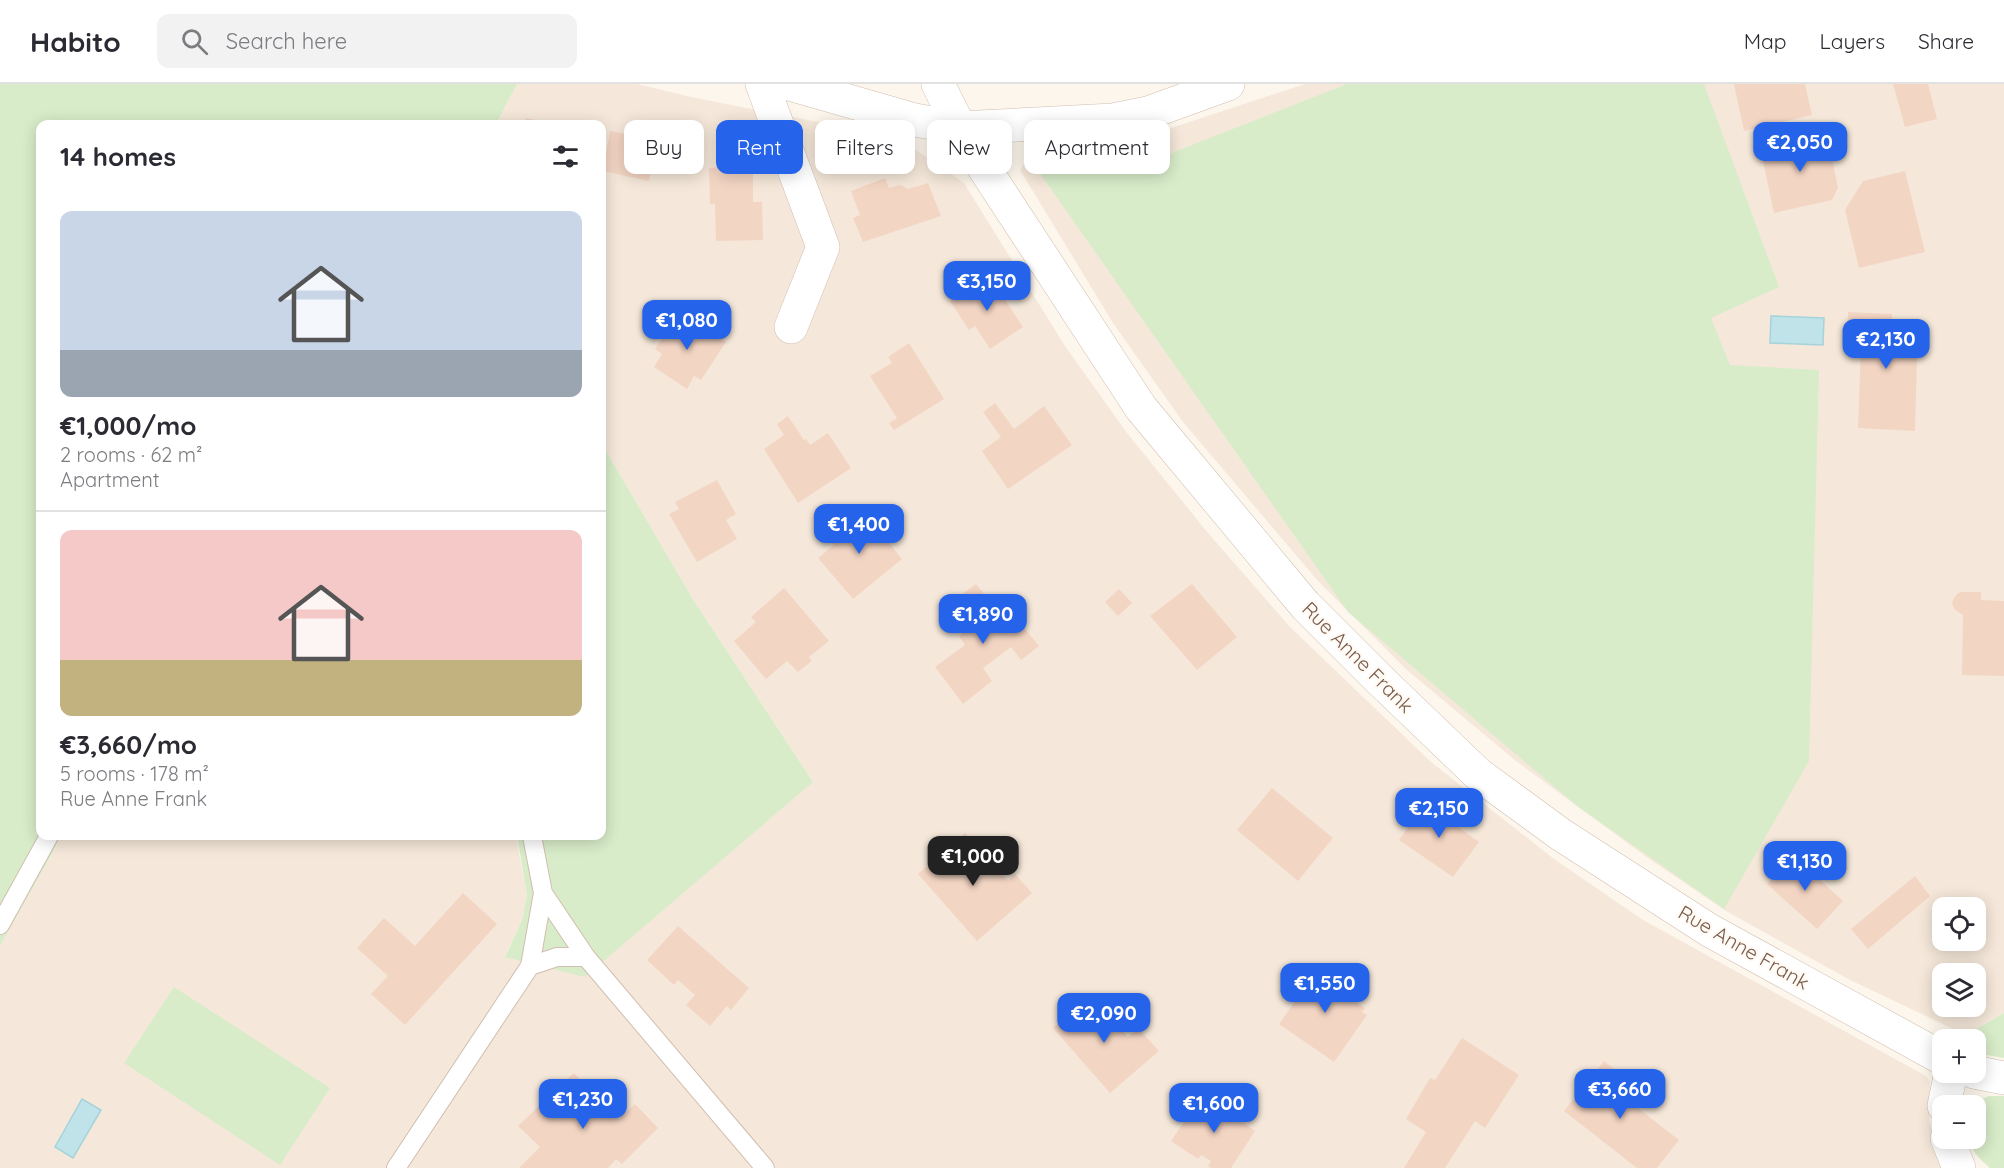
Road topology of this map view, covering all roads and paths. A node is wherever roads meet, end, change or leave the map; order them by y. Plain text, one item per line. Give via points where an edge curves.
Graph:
1 (762, 84) edge
2 (789, 84) edge
3 (938, 84) edge
4 (1228, 84) edge
5 (956, 120) edge
6 (927, 122) edge
7 (1012, 125) edge
8 (990, 174) edge
9 (791, 327) dead end
10 (47, 840) edge
11 (533, 840) edge
12 (543, 893) junction
13 (0, 925) edge
14 (586, 957) junction
15 (530, 966) junction
16 (1932, 1053) edge
17 (1986, 1074) edge
18 (2004, 1078) edge
19 (1951, 1149) edge
20 (396, 1168) edge
21 (765, 1168) edge
22 (1959, 1168) edge

1 - 9 street via 823,247
2 - 6 street
3 - 5 street, Rue Anne Frank
4 - 7 street via 1113,120
8 - 16 street, Rue Anne Frank via 1142,408 1305,605 1470,766 1560,834 1709,930
10 - 13 lane
11 - 12 lane
12 - 14 lane
12 - 15 lane
14 - 15 lane via 557,957
14 - 21 lane
15 - 20 lane
17 - 18 street
19 - 22 street

